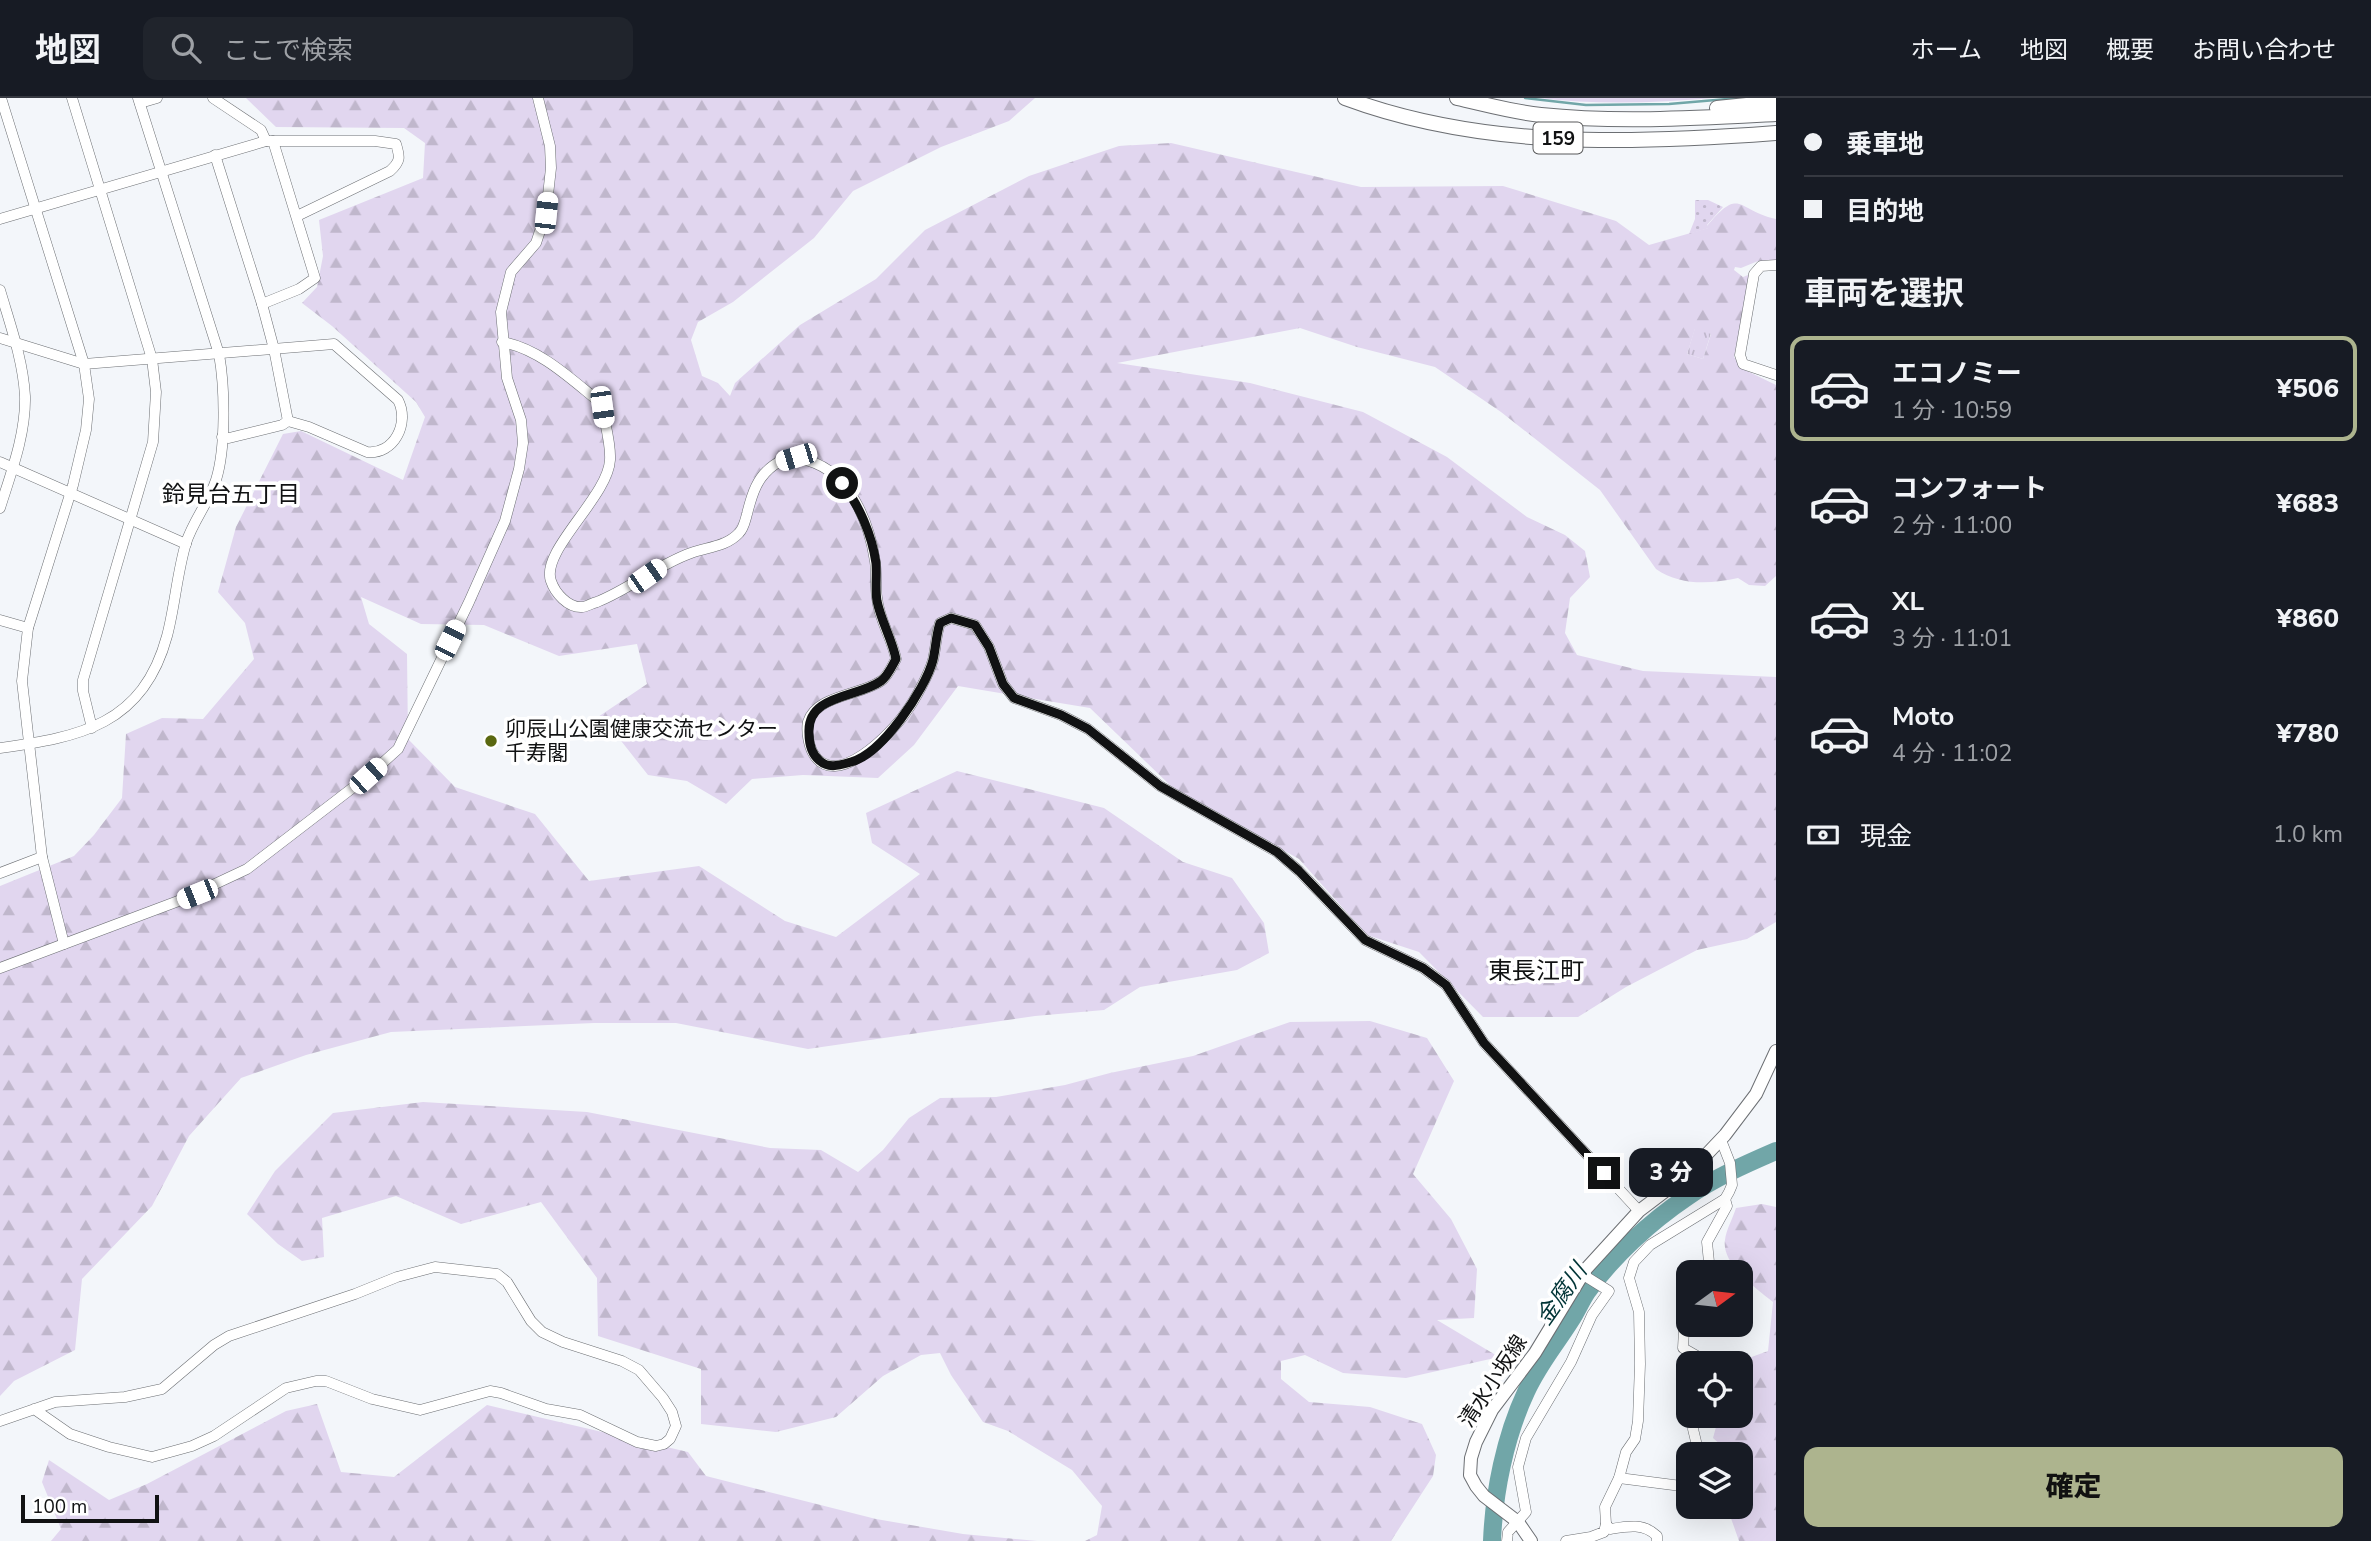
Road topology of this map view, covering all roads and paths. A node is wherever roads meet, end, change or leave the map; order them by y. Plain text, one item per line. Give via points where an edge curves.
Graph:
1 (1, 98) edge
2 (72, 98) edge
3 (157, 98) edge
4 (213, 98) edge
5 (538, 98) edge
6 (1345, 98) edge
7 (1457, 98) edge
8 (139, 100) edge
9 (1776, 102) edge
10 (1776, 114) edge
11 (1594, 118) junction
12 (1776, 133) edge
13 (1694, 139) junction
14 (1776, 139) edge
15 (269, 141) junction
16 (215, 155) junction
17 (160, 170) junction
18 (100, 188) junction
19 (37, 207) junction
20 (297, 216) junction
21 (0, 219) edge
22 (1776, 265) edge
23 (0, 290) edge
24 (262, 304) junction
25 (0, 338) edge
26 (15, 341) junction
27 (502, 342) junction
28 (274, 349) junction
29 (219, 354) junction
30 (152, 359) junction
31 (84, 363) junction
32 (1776, 375) edge
33 (288, 421) junction
34 (222, 438) junction
35 (0, 462) edge
36 (12, 468) junction
37 (71, 494) junction
38 (0, 508) edge
39 (129, 519) junction
40 (186, 544) junction
41 (0, 620) edge
42 (28, 628) junction
43 (92, 728) junction
44 (29, 744) junction
45 (0, 748) edge
46 (42, 857) junction
47 (0, 873) edge
48 (64, 944) junction
49 (0, 968) edge
50 (1776, 1051) edge
51 (1721, 1140) junction
52 (1727, 1196) junction
53 (1639, 1211) junction
54 (1709, 1260) edge
55 (1585, 1273) junction
56 (34, 1409) junction
57 (0, 1421) edge
58 (1619, 1478) junction
59 (1676, 1485) edge
60 (1516, 1520) junction
61 (1606, 1524) junction
62 (1507, 1541) edge
63 (1531, 1541) edge
64 (1566, 1541) edge
65 (1657, 1541) edge

1 - 19 street
2 - 18 street
3 - 8 street
4 - 15 street via 261,130
5 - 27 street via 550,146 546,213 536,243 511,272 500,312
6 - 13 highway, 159 via 1380,111 1477,131 1601,141
7 - 11 highway, 159 via 1539,115
8 - 17 street
9 - 11 highway, 159
10 - 11 highway, 159
12 - 13 highway, 159
13 - 14 highway, 159
15 - 16 street
15 - 20 street
15 - 20 street via 396,144 400,156 390,171
16 - 17 street
16 - 24 street
17 - 18 street
17 - 29 street
18 - 19 street
18 - 30 street
19 - 21 street
19 - 31 street
20 - 24 street via 315,278
22 - 32 street via 1761,266 1754,274 1740,355 1743,364
23 - 26 street
24 - 28 street
25 - 26 street
26 - 31 street
26 - 36 street via 25,399
27 - 48 street via 523,443 512,496 469,602 398,749 247,869 202,892
27 - 53 street via 519,344 602,407 610,460 604,479 553,559 550,579 571,605 582,607 611,596 681,557 731,541 742,531 758,478 776,463 796,457 819,464 833,472 851,494 870,536 877,599 896,659 881,681 816,711 808,722 814,756 832,766 855,761 885,738 907,712 928,673 940,623 951,618 975,625 1014,698 1088,729 1160,786 1277,852 1365,940 1423,968 1446,985 1484,1043
28 - 29 street
28 - 33 street
28 - 33 street via 334,344 403,408 397,438 377,453
29 - 30 street
29 - 34 street
30 - 31 street
30 - 39 street via 156,392 153,442
31 - 37 street via 89,399 86,430
33 - 34 street
34 - 40 street via 216,480
35 - 36 street
36 - 37 street
36 - 38 street
37 - 39 street
37 - 42 street
39 - 40 street
39 - 43 street via 83,680
40 - 43 street via 162,653 147,683 133,700
41 - 42 street
42 - 44 street via 22,681
43 - 44 street
44 - 45 street
44 - 46 street
46 - 47 street
46 - 48 street
48 - 49 street
50 - 51 main road, 清水小坂線 via 1756,1094
51 - 52 street via 1730,1163 1732,1185
51 - 53 main road, 清水小坂線 via 1689,1173
52 - 54 street via 1727,1206 1707,1242
52 - 58 street via 1650,1245 1634,1262 1629,1278 1639,1312 1638,1421
53 - 55 main road, 清水小坂線
55 - 60 street via 1609,1291 1526,1438 1518,1467 1525,1512
55 - 60 main road, 清水小坂線 via 1535,1353 1492,1410 1471,1458 1470,1475 1484,1496
56 - 56 street via 70,1434 152,1457 214,1436 286,1388 316,1381 420,1410 490,1391 501,1393 580,1415 636,1442 656,1446 664,1444 676,1426 663,1398 639,1370 542,1332 497,1274 435,1267 229,1336 162,1389 55,1402
56 - 57 street
58 - 59 street
58 - 61 street via 1605,1507
60 - 62 street
60 - 63 main road, 清水小坂線
61 - 64 street via 1604,1532
61 - 65 street via 1611,1529 1649,1528

